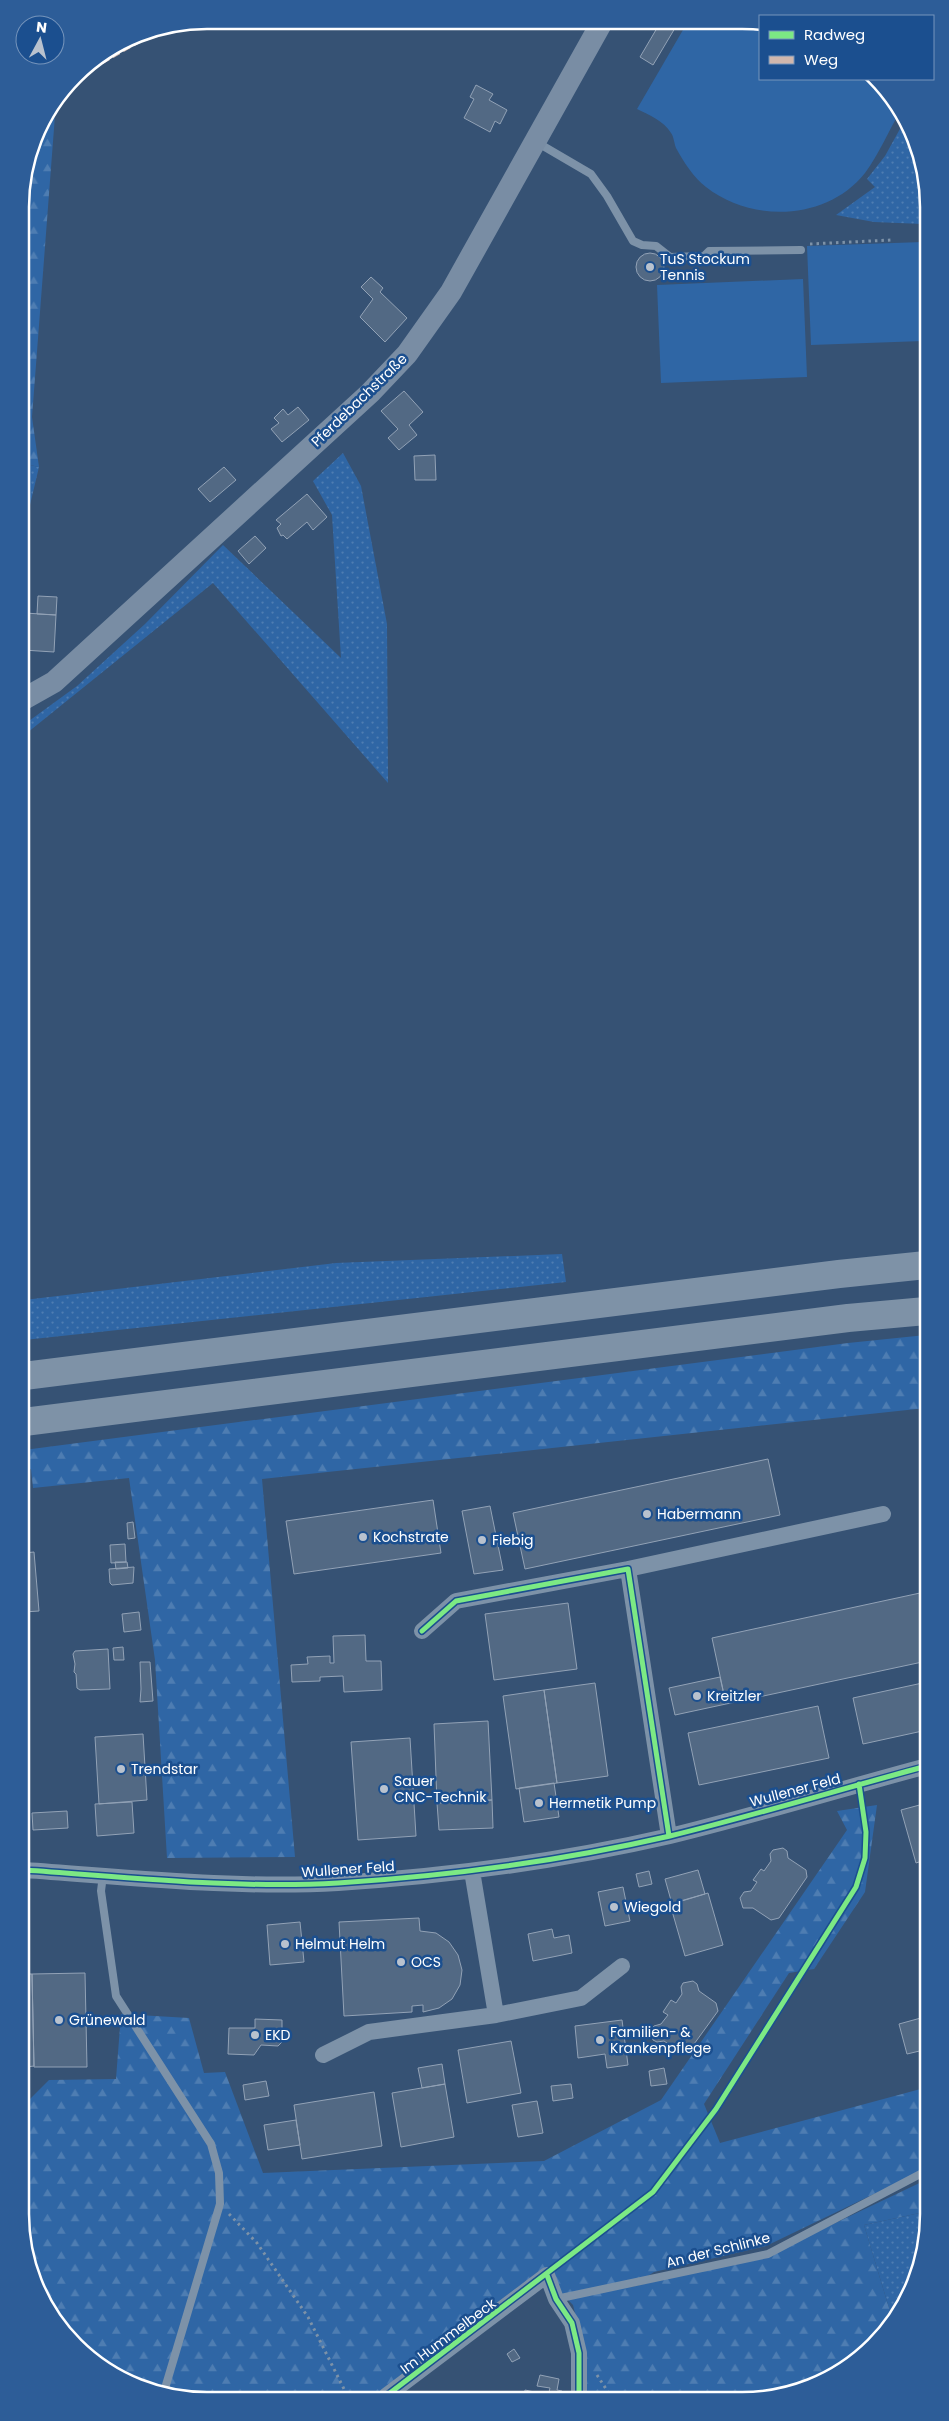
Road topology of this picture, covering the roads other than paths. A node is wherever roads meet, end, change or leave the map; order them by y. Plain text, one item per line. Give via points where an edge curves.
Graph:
1 (598, 29) edge
2 (536, 142) junction
3 (801, 250) road end
4 (29, 696) edge
5 (920, 1266) edge
6 (920, 1312) edge
7 (29, 1375) edge
8 (29, 1421) edge
9 (882, 1514) dead end
10 (628, 1569) junction
11 (422, 1631) dead end
12 (920, 1768) edge
13 (669, 1836) junction
14 (29, 1870) edge
15 (472, 1871) junction
16 (103, 1875) junction
17 (622, 1966) dead end
18 (496, 2015) junction
19 (323, 2055) dead end
20 (920, 2174) edge
21 (556, 2299) junction
22 (165, 2387) edge
23 (391, 2392) edge
24 (579, 2392) edge

1 - 2 main road, Pferdebachstraße
2 - 3 lane via 591,174 608,196 633,241 656,246 670,257 704,256 710,251
2 - 4 main road, Pferdebachstraße via 451,292 407,354 370,393 54,682
5 - 7 highway
6 - 8 highway
9 - 10 street
10 - 11 street via 456,1601
10 - 13 street
12 - 13 street, Wullener Feld
13 - 15 street, Wullener Feld
14 - 16 street, Wullener Feld
15 - 16 street, Wullener Feld via 297,1884
15 - 18 street
16 - 22 lane via 101,1891 116,1996 211,2144 219,2173 220,2204
17 - 18 street via 581,1998
18 - 19 street via 369,2032
20 - 21 lane, An der Schlinke via 768,2254
21 - 23 street, Im Hummelbeck via 547,2275
21 - 24 street via 572,2323 579,2353

